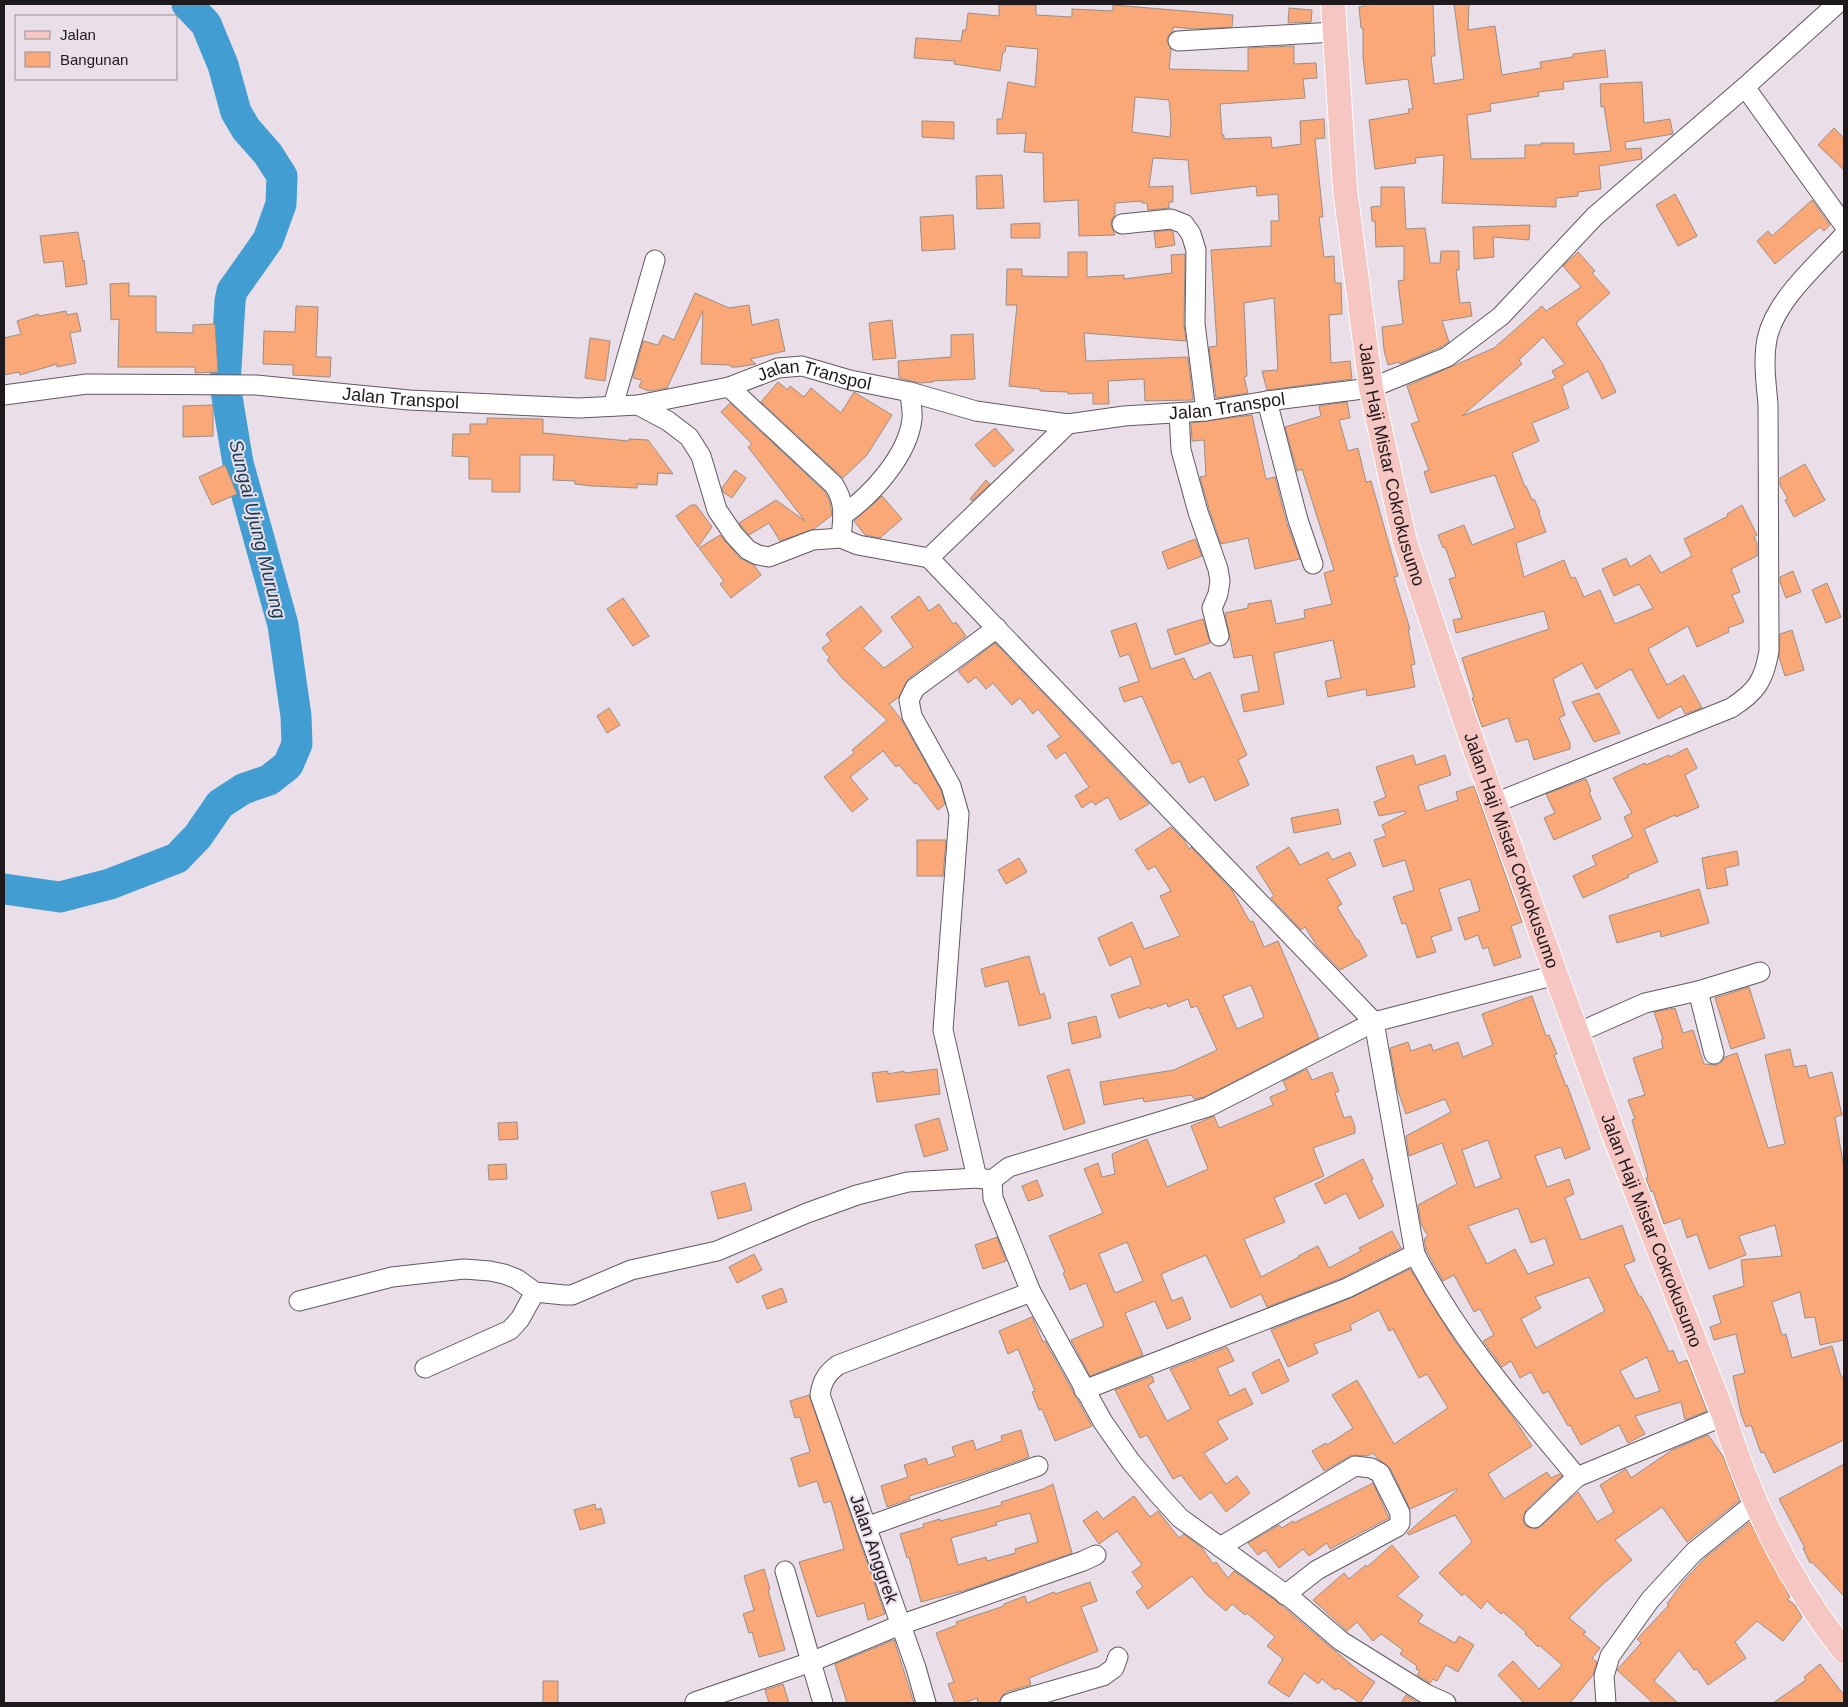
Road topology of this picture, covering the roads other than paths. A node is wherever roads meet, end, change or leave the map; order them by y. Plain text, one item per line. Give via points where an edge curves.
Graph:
1 (1333, 4) edge
2 (1837, 4) edge
3 (1334, 32) junction
4 (1178, 41) dead end
5 (1745, 87) junction
6 (1122, 224) dead end
7 (1844, 225) edge
8 (1844, 235) edge
9 (655, 260) dead end
10 (730, 387) junction
11 (1371, 388) junction
12 (910, 392) junction
13 (4, 395) edge
14 (1267, 401) junction
15 (638, 405) junction
16 (613, 406) junction
17 (1206, 411) junction
18 (1179, 413) junction
19 (1068, 424) junction
20 (843, 515) junction
21 (840, 538) junction
22 (929, 558) junction
23 (1313, 564) dead end
24 (996, 628) junction
25 (1219, 636) dead end
26 (1495, 803) junction
27 (1760, 972) dead end
28 (1556, 975) junction
29 (1698, 991) junction
30 (1374, 1022) junction
31 (1577, 1033) junction
32 (1714, 1054) dead end
33 (984, 1179) junction
34 (1415, 1254) junction
35 (535, 1292) junction
36 (1031, 1292) junction
37 (299, 1301) dead end
38 (425, 1368) dead end
39 (1084, 1390) junction
40 (1724, 1416) junction
41 (1038, 1466) dead end
42 (1576, 1477) junction
43 (1756, 1502) junction
44 (1534, 1518) dead end
45 (866, 1527) junction
46 (1220, 1547) junction
47 (1096, 1555) dead end
48 (785, 1571) dead end
49 (1285, 1595) junction
50 (900, 1625) junction
51 (1844, 1651) edge
52 (1118, 1657) dead end
53 (811, 1662) junction
54 (1423, 1699) edge
55 (695, 1702) edge
56 (823, 1703) edge
57 (926, 1703) edge
58 (1010, 1703) edge
59 (1446, 1703) edge
60 (1606, 1703) edge

1 - 3 main road, Jalan Haji Mistar Cokrokusumo
2 - 5 street, Jalan Transpol
3 - 4 street
3 - 11 main road, Jalan Haji Mistar Cokrokusumo via 1345,189
5 - 7 street
5 - 11 street, Jalan Transpol via 1595,216 1501,316 1446,357
6 - 17 street via 1171,219 1184,224 1191,234 1196,250 1195,324
8 - 26 street via 1784,302 1773,319 1767,340 1769,651 1761,681 1749,697 1731,708
9 - 16 street
10 - 12 street, Jalan Transpol via 778,368 802,366
10 - 15 street, Jalan Transpol
10 - 20 street via 834,485 841,496
11 - 14 street, Jalan Transpol
11 - 26 main road, Jalan Haji Mistar Cokrokusumo via 1405,542
12 - 19 street, Jalan Transpol via 976,411
12 - 20 street via 912,418 902,449 877,486
13 - 16 street, Jalan Transpol via 96,384 247,385 409,400 579,408
14 - 17 street, Jalan Transpol
14 - 23 street
15 - 16 street, Jalan Transpol
15 - 21 street via 689,437 701,456 717,510 748,550 769,557 813,540
17 - 18 street, Jalan Transpol
18 - 19 street, Jalan Transpol
18 - 25 street via 1181,450 1218,568 1220,581 1212,608
19 - 22 street
20 - 21 street
21 - 22 street via 858,545
22 - 24 street
24 - 30 street
24 - 33 street via 915,688 908,700 912,716 950,786 960,814 943,1030
26 - 28 main road, Jalan Haji Mistar Cokrokusumo
27 - 29 street
28 - 30 street
28 - 31 main road, Jalan Haji Mistar Cokrokusumo
29 - 31 street via 1645,1003
29 - 32 street
30 - 33 street via 1208,1107 1009,1167
30 - 34 street
31 - 40 main road, Jalan Haji Mistar Cokrokusumo
33 - 35 street via 908,1182 857,1195 807,1213 717,1251 631,1270 572,1295
33 - 36 street
34 - 39 street via 1347,1288
34 - 42 street via 1428,1280 1477,1354
35 - 37 street via 504,1274 464,1269 392,1277
35 - 38 street via 510,1330
36 - 39 street
36 - 45 street, Jalan Anggrek via 838,1365 830,1371 822,1383 820,1395
39 - 46 street via 1131,1462 1159,1495 1180,1518
40 - 42 street
40 - 43 main road, Jalan Haji Mistar Cokrokusumo
41 - 45 street
42 - 44 street
43 - 51 main road, Jalan Haji Mistar Cokrokusumo via 1795,1580
43 - 60 street via 1694,1552 1650,1600 1610,1656 1604,1676
45 - 50 street, Jalan Anggrek
46 - 49 street
46 - 49 street via 1356,1466 1380,1473 1400,1513 1397,1527 1317,1570
47 - 50 street
48 - 53 street
49 - 54 street via 1341,1641
50 - 53 street
50 - 57 street, Jalan Anggrek
52 - 58 street via 1114,1668 1104,1676
53 - 55 street
53 - 56 street
54 - 59 street

